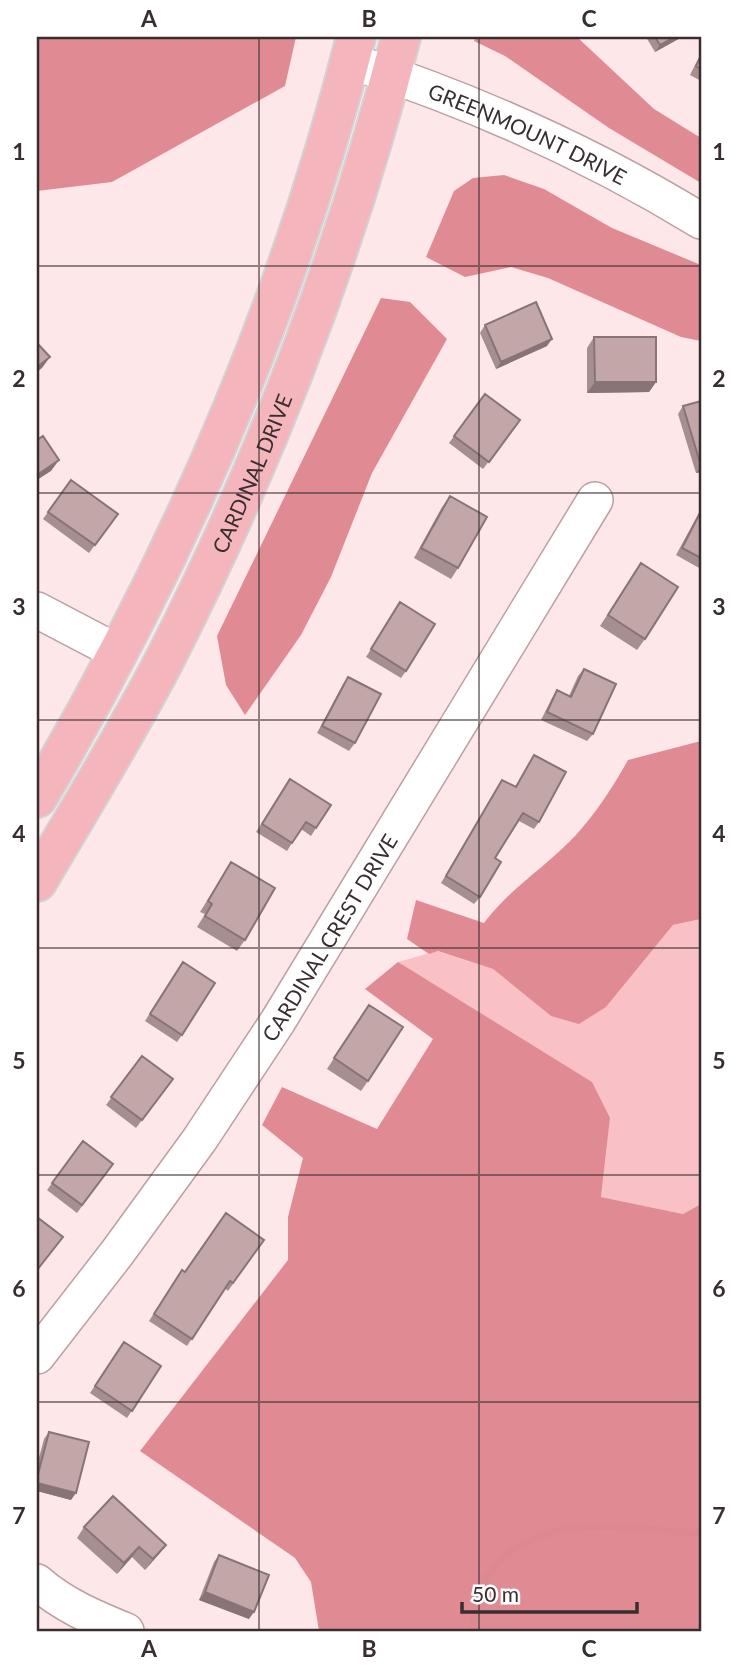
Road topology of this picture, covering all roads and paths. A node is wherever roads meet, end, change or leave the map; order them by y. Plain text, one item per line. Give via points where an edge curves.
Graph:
1 (401, 37) edge
2 (353, 49) edge
3 (392, 74) junction
4 (701, 221) edge
5 (595, 500) dead end
6 (37, 610) edge
7 (119, 653) junction
8 (37, 798) edge
9 (37, 882) edge
10 (37, 1356) edge
11 (37, 1582) edge
12 (126, 1631) edge

1 - 3 main road, CARDINAL DRIVE
2 - 3 street, GREENMOUNT DRIVE
2 - 7 main road, CARDINAL DRIVE via 270,310 219,439
3 - 4 street, GREENMOUNT DRIVE via 497,114 585,155
3 - 9 main road, CARDINAL DRIVE via 310,330 252,469 163,661
5 - 10 street, CARDINAL CREST DRIVE via 278,1021 192,1149
6 - 7 street
7 - 8 main road, CARDINAL DRIVE
11 - 12 street via 90,1617

